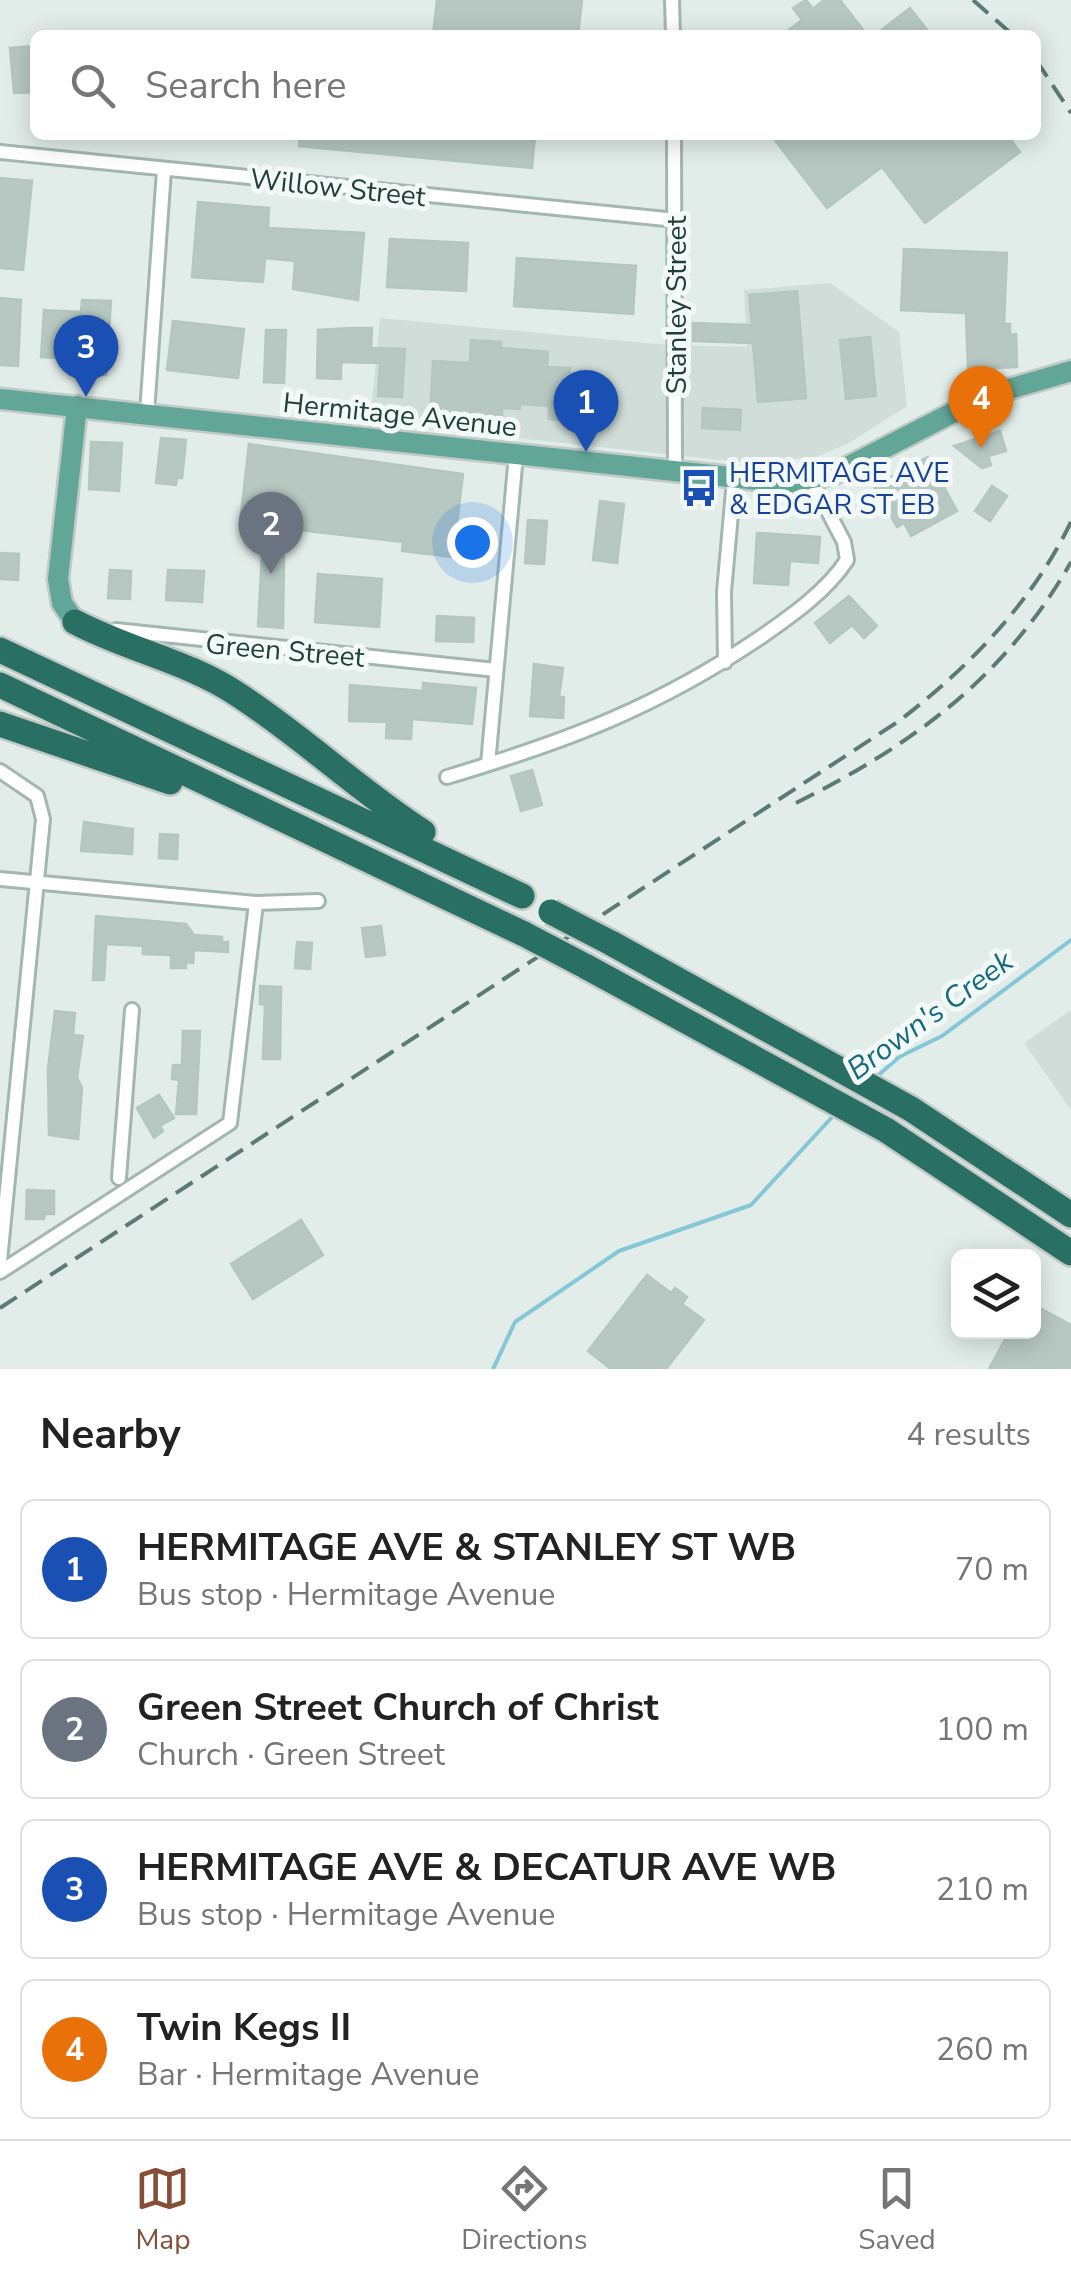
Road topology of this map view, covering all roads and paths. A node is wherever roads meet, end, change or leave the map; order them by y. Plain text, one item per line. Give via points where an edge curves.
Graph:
1 (672, 0) edge
2 (673, 30) edge
3 (674, 140) edge
4 (0, 152) edge
5 (164, 170) junction
6 (676, 220) junction
7 (1071, 371) edge
8 (0, 399) edge
9 (77, 406) junction
10 (147, 413) junction
11 (516, 455) junction
12 (675, 474) junction
13 (811, 479) junction
14 (734, 480) junction
15 (75, 622) junction
16 (0, 650) edge
17 (724, 662) junction
18 (496, 670) junction
19 (0, 686) edge
20 (0, 724) edge
21 (488, 764) junction
22 (0, 772) edge
23 (447, 777) dead end
24 (283, 819) junction
25 (0, 879) edge
26 (37, 882) junction
27 (522, 896) junction
28 (318, 901) dead end
29 (256, 902) junction
30 (132, 1010) dead end
31 (119, 1178) dead end
32 (1071, 1214) edge
33 (1071, 1253) edge
34 (0, 1261) edge
35 (0, 1272) edge

1 - 2 street
3 - 6 street, Stanley Street
4 - 5 street, Willow Street
5 - 6 street, Willow Street
5 - 10 street
6 - 12 street, Stanley Street
7 - 13 main road, Hermitage Avenue via 985,396 834,474
8 - 9 main road, Hermitage Avenue
9 - 10 main road, Hermitage Avenue
9 - 15 main road via 58,579 62,603
10 - 11 main road, Hermitage Avenue
11 - 12 main road, Hermitage Avenue
11 - 18 street
12 - 14 main road, Hermitage Avenue
13 - 14 main road, Hermitage Avenue
13 - 17 street via 847,560 781,623
14 - 17 street
15 - 18 street, Green Street via 204,642
15 - 27 highway via 120,646 193,668 238,694 401,818
16 - 27 highway
17 - 21 street via 602,727
18 - 21 street
19 - 24 highway
20 - 24 highway
21 - 23 street
22 - 26 street via 37,796
24 - 33 highway, bridge via 524,934 886,1130
25 - 26 street
26 - 29 street
26 - 34 street
27 - 32 highway, bridge via 911,1108
28 - 29 street
29 - 35 street via 230,1123
30 - 31 street

